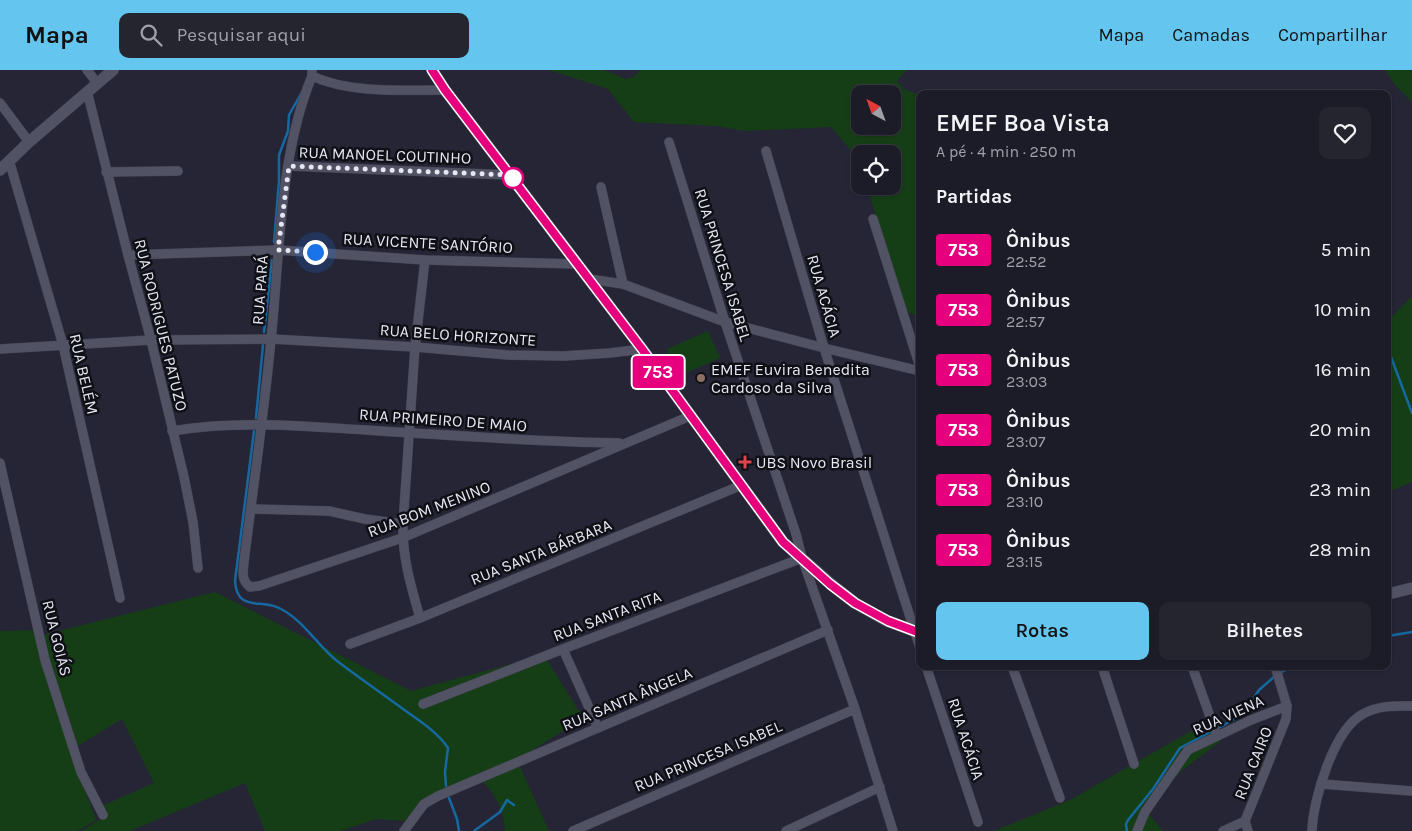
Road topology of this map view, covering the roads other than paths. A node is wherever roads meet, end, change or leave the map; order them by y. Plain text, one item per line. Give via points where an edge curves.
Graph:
1 (87, 70) edge
2 (112, 70) edge
3 (432, 70) edge
4 (312, 73) edge
5 (97, 83) junction
6 (445, 90) junction
7 (87, 91) junction
8 (0, 103) edge
9 (29, 142) junction
10 (669, 142) dead end
11 (766, 151) dead end
12 (9, 160) junction
13 (289, 166) junction
14 (0, 170) edge
15 (178, 171) dead end
16 (106, 172) junction
17 (511, 175) junction
18 (601, 187) dead end
19 (872, 219) dead end
20 (278, 250) junction
21 (128, 255) junction
22 (424, 260) junction
23 (578, 264) junction
24 (589, 279) junction
25 (623, 284) junction
26 (725, 322) junction
27 (272, 339) junction
28 (151, 340) junction
29 (63, 345) junction
30 (415, 347) junction
31 (824, 348) junction
32 (0, 349) edge
33 (642, 349) junction
34 (916, 355) edge
35 (916, 370) edge
36 (690, 416) junction
37 (262, 424) junction
38 (172, 431) junction
39 (409, 433) junction
40 (623, 444) junction
41 (0, 463) edge
42 (742, 485) junction
43 (251, 508) junction
44 (403, 524) junction
45 (402, 538) junction
46 (802, 558) junction
47 (198, 568) dead end
48 (1412, 588) edge
49 (1391, 593) edge
50 (120, 598) dead end
51 (420, 618) junction
52 (916, 629) edge
53 (828, 630) junction
54 (916, 632) edge
55 (350, 644) dead end
56 (562, 648) junction
57 (927, 670) edge
58 (1013, 670) edge
59 (1103, 670) edge
60 (1193, 670) edge
61 (1276, 670) edge
62 (423, 704) dead end
63 (1287, 706) junction
64 (1412, 706) edge
65 (855, 709) junction
66 (598, 728) junction
67 (1218, 736) junction
68 (1134, 764) dead end
69 (1322, 784) junction
70 (880, 788) junction
71 (1412, 790) edge
72 (1060, 798) dead end
73 (103, 815) dead end
74 (1245, 821) junction
75 (978, 822) dead end
76 (404, 831) edge
77 (573, 831) edge
78 (786, 831) edge
79 (893, 831) edge
80 (1137, 831) edge
81 (1223, 831) edge
82 (1248, 831) edge
83 (1312, 831) edge

1 - 5 street
2 - 5 street
3 - 6 street
4 - 6 street via 327,82 376,90
4 - 13 street, RUA PARÁ via 295,130
5 - 7 street
6 - 17 street
7 - 9 street
7 - 16 street, RUA RODRIGUES PATUZO
8 - 9 street
9 - 12 street
10 - 26 street, RUA PRINCESA ISABEL
11 - 31 street, RUA ACÁCIA
12 - 14 street
12 - 29 street, RUA BELÉM
13 - 17 street, RUA MANOEL COUTINHO
13 - 20 street, RUA PARÁ
15 - 16 street
16 - 21 street, RUA RODRIGUES PATUZO
17 - 23 street
18 - 25 street
19 - 34 street
20 - 21 street, RUA VICENTE SANTÓRIO
20 - 22 street, RUA VICENTE SANTÓRIO
20 - 27 street, RUA PARÁ
21 - 28 street, RUA RODRIGUES PATUZO
22 - 23 street, RUA VICENTE SANTÓRIO
22 - 30 street
23 - 24 street
24 - 25 street
24 - 33 street
25 - 26 street
26 - 31 street
26 - 46 street, RUA PRINCESA ISABEL
27 - 28 street, RUA BELO HORIZONTE
27 - 30 street, RUA BELO HORIZONTE
27 - 37 street, RUA PARÁ
28 - 29 street, RUA BELO HORIZONTE
28 - 38 street, RUA RODRIGUES PATUZO
29 - 32 street, RUA BELO HORIZONTE
29 - 50 street, RUA BELÉM
30 - 33 street, RUA BELO HORIZONTE via 545,356
30 - 39 street
31 - 35 street
31 - 52 street, RUA ACÁCIA
33 - 36 street
36 - 40 street, RUA BOM MENINO
36 - 42 street
37 - 38 street, RUA PRIMEIRO DE MAIO
37 - 39 street, RUA PRIMEIRO DE MAIO
37 - 43 street, RUA PARÁ
38 - 47 street, RUA RODRIGUES PATUZO via 190,502
39 - 40 street, RUA PRIMEIRO DE MAIO
39 - 44 street
40 - 45 street, RUA BOM MENINO
41 - 73 street, RUA GOIÁS via 45,660 81,772
42 - 46 street via 783,542
42 - 51 street, RUA SANTA BÁRBARA
43 - 44 street via 329,511 365,520
43 - 45 street, RUA BOM MENINO via 243,575 250,587
44 - 45 street
45 - 51 street via 405,565
46 - 53 street, RUA PRINCESA ISABEL
46 - 54 street via 855,603
46 - 56 street, RUA SANTA RITA
48 - 49 street
51 - 55 street, RUA SANTA BÁRBARA
53 - 65 street, RUA PRINCESA ISABEL
53 - 66 street, RUA SANTA ÂNGELA
56 - 62 street, RUA SANTA RITA
56 - 66 street
57 - 75 street, RUA ACÁCIA
58 - 72 street
59 - 68 street
60 - 67 street
61 - 63 street
63 - 67 street, RUA VIENA
63 - 74 street, RUA CAIRO via 1284,727
64 - 69 street via 1379,707 1356,718 1340,739
65 - 70 street, RUA PRINCESA ISABEL
65 - 77 street, RUA PRINCESA ISABEL
66 - 76 street, RUA SANTA ÂNGELA via 438,796 424,804
67 - 80 street, RUA VIENA via 1192,747 1182,756 1145,812
69 - 71 street
69 - 83 street
70 - 78 street
70 - 79 street, RUA PRINCESA ISABEL
74 - 81 street
74 - 82 street, RUA CAIRO

